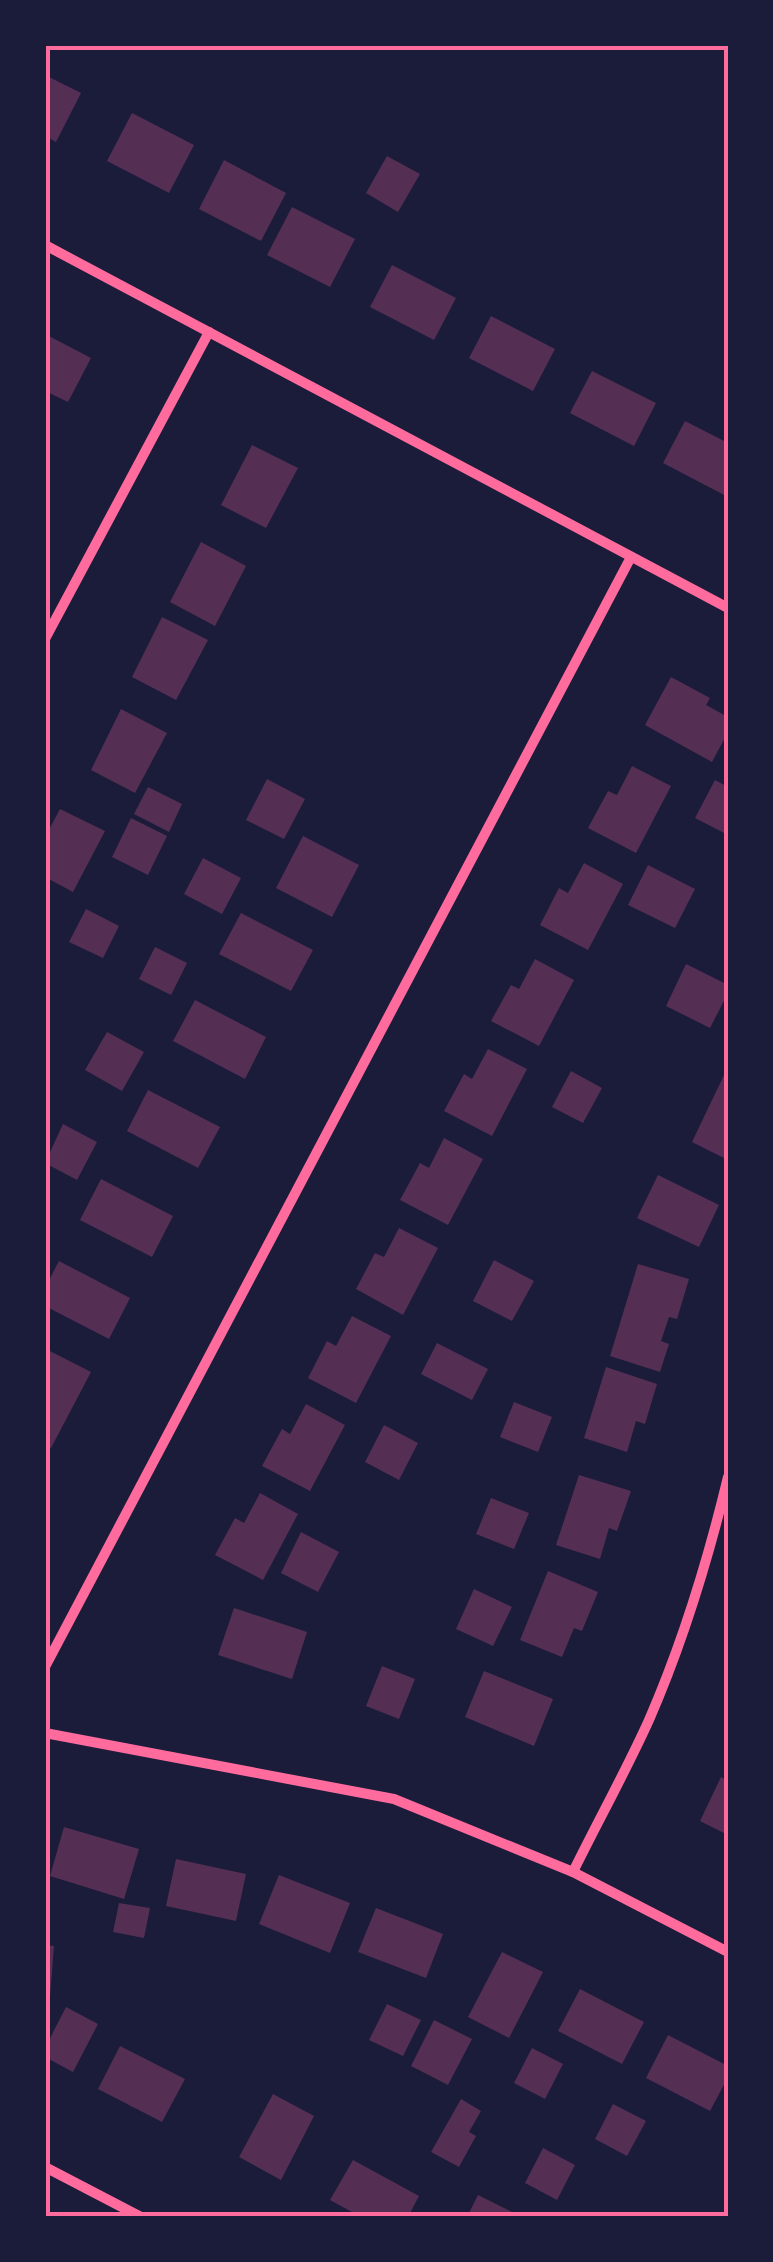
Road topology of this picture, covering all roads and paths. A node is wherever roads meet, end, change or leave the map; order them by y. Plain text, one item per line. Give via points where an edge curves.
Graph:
1 (45, 245) edge
2 (209, 332) junction
3 (631, 557) junction
4 (728, 608) edge
5 (45, 640) edge
6 (728, 1478) edge
7 (45, 1667) edge
8 (45, 1733) edge
9 (573, 1872) junction
10 (728, 1952) edge
11 (45, 2167) edge
12 (141, 2217) edge

1 - 2 street
2 - 3 street
2 - 5 street
3 - 4 street
3 - 7 street
6 - 9 street via 688,1618 649,1719
8 - 9 street via 394,1799
9 - 10 street
11 - 12 street

